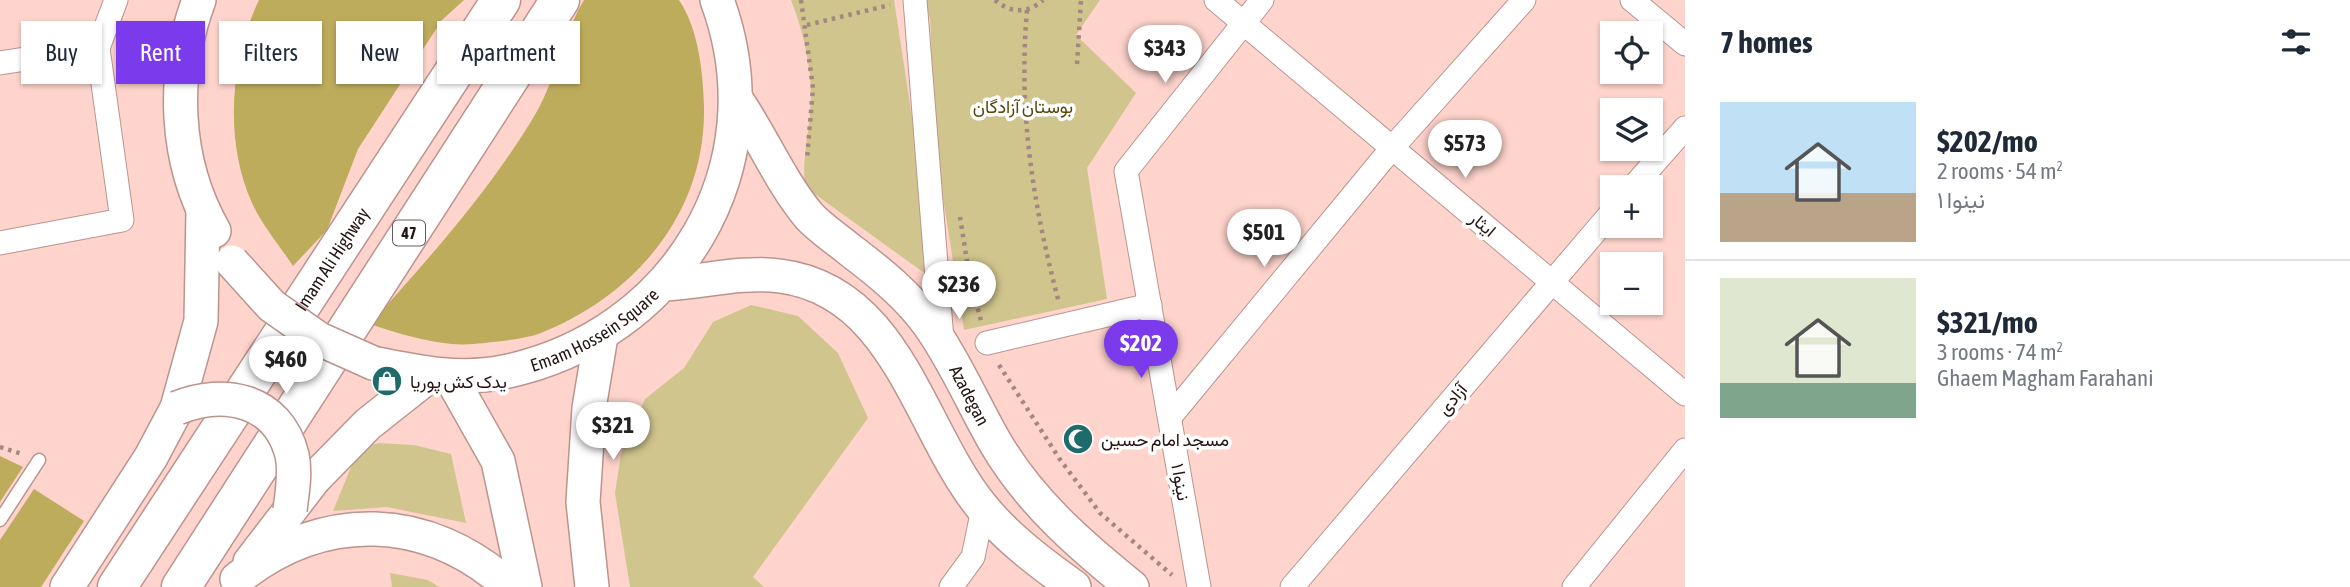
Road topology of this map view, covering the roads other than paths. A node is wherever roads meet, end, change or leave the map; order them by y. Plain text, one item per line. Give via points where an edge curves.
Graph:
1 (116, 0) edge
2 (198, 0) edge
3 (501, 0) edge
4 (561, 0) edge
5 (717, 0) edge
6 (1216, 0) edge
7 (1262, 0) edge
8 (1524, 0) edge
9 (1632, 0) edge
10 (907, 2) edge
11 (1243, 23) junction
12 (102, 37) edge
13 (1685, 44) edge
14 (21, 61) edge
15 (0, 64) edge
16 (102, 77) edge
17 (736, 100) junction
18 (1685, 128) edge
19 (1392, 148) junction
20 (1644, 175) edge
21 (203, 211) junction
22 (1600, 226) edge
23 (0, 243) edge
24 (1551, 282) junction
25 (664, 284) junction
26 (1150, 305) junction
27 (601, 336) junction
28 (987, 343) dead end
29 (943, 346) junction
30 (440, 375) junction
31 (1685, 394) edge
32 (177, 408) junction
33 (1170, 417) junction
34 (1685, 450) edge
35 (39, 460) dead end
36 (983, 509) junction
37 (289, 510) junction
38 (0, 520) edge
39 (235, 583) edge
40 (67, 587) edge
41 (117, 587) edge
42 (181, 587) edge
43 (510, 587) edge
44 (525, 587) edge
45 (592, 587) edge
46 (951, 587) edge
47 (1074, 587) edge
48 (1132, 587) edge
49 (1199, 587) edge
50 (1292, 587) edge
51 (1574, 587) edge

1 - 12 street
2 - 21 main road, Emam Hossein Square via 181,72 180,119 188,166
3 - 41 highway, Imam Ali Highway
4 - 42 highway, 47
5 - 17 main road, Emam Hossein Square via 729,33
6 - 11 street, ایثار
7 - 11 street
8 - 19 street
9 - 13 street
10 - 29 street
11 - 19 street, ایثار
11 - 26 street, نینوا ۱ via 1126,171
14 - 15 street
16 - 23 street via 122,220
17 - 25 main road, Emam Hossein Square via 731,150 717,198 694,244
17 - 29 main road, Azadegan via 788,190 811,218 906,298
18 - 20 street
19 - 24 street, ایثار
19 - 33 street
21 - 30 main road, Emam Hossein Square, bridge via 232,262 281,312 319,340 373,363
21 - 32 main road via 201,321
22 - 24 street, آزادی
24 - 31 street, ایثار
24 - 50 street, آزادی
25 - 27 main road, Emam Hossein Square
25 - 36 main road via 780,275 818,285 836,296 899,361 943,446
26 - 28 street
26 - 33 street, نینوا ۱
27 - 30 main road, Emam Hossein Square via 554,359 502,372
27 - 45 main road via 589,408 583,502
29 - 48 main road, Azadegan via 996,443 1034,497 1078,544
30 - 37 main road via 368,424
30 - 44 main road via 467,402 498,461
32 - 37 main road, bridge via 223,397 247,403 267,415 292,456
32 - 40 main road via 151,457
33 - 49 street, نینوا ۱
34 - 51 street
35 - 38 lane
36 - 46 street via 973,557
36 - 47 main road
37 - 39 main road
39 - 43 main road via 255,565 296,543 369,528 420,535 446,544

